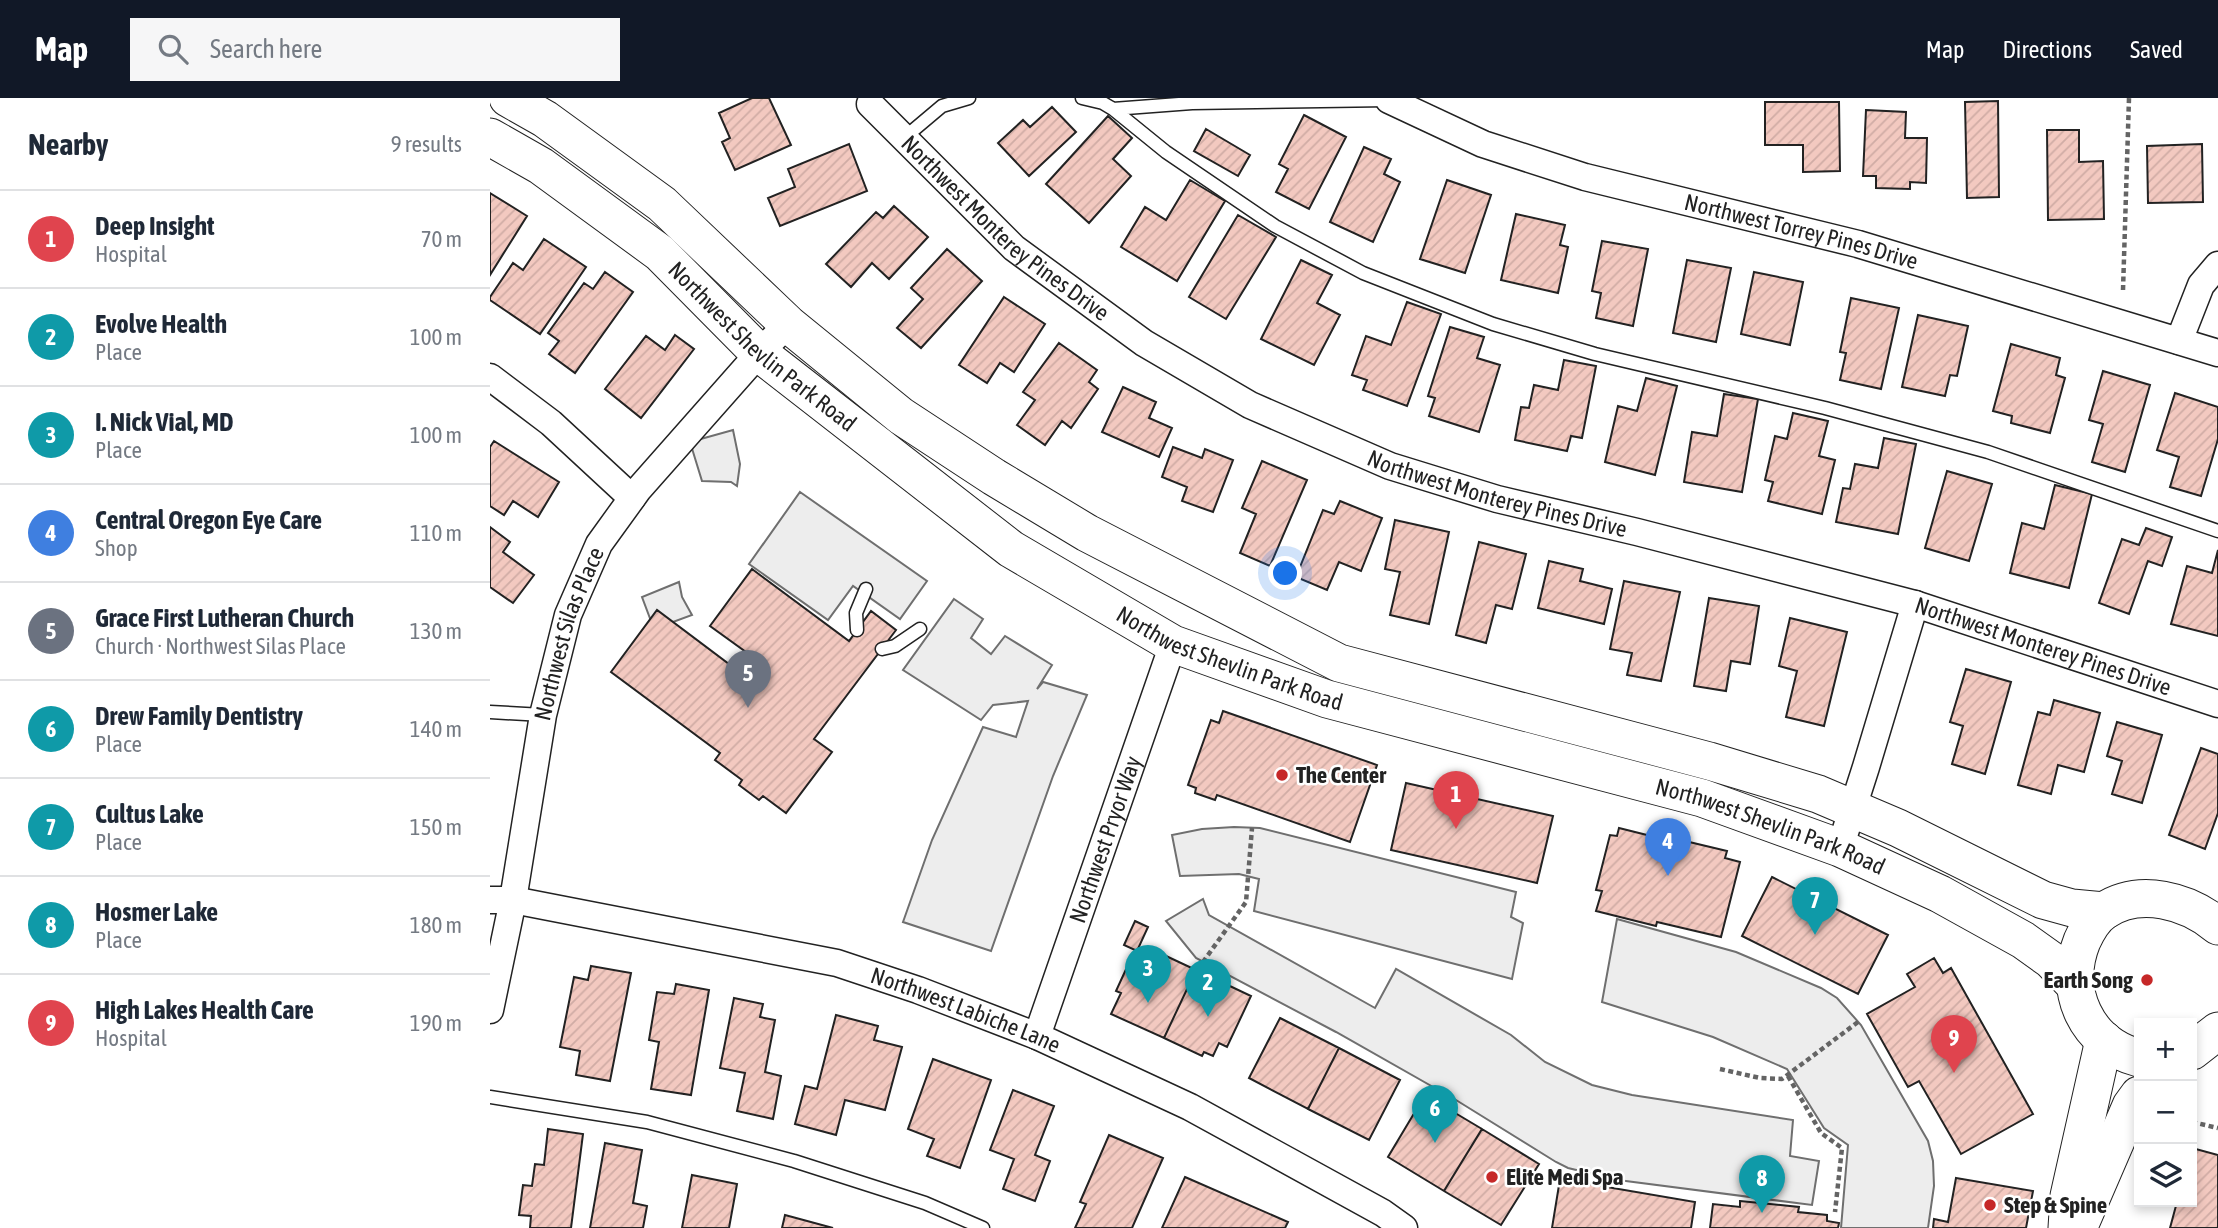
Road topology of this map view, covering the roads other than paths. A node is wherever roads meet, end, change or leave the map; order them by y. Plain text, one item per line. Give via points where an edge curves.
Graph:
1 (508, 98) edge
2 (969, 98) edge
3 (1082, 98) edge
4 (1389, 100) joint
5 (870, 104) dead end
6 (1113, 109) junction
7 (490, 137) edge
8 (904, 138) junction
9 (2218, 265) edge
10 (788, 324) junction
11 (2179, 341) junction
12 (759, 353) junction
13 (2218, 353) edge
14 (490, 377) edge
15 (632, 498) junction
16 (2218, 531) edge
17 (866, 589) dead end
18 (1915, 604) junction
19 (920, 629) dead end
20 (857, 630) dead end
21 (1173, 644) junction
22 (882, 649) dead end
23 (2218, 704) edge
24 (490, 712) edge
25 (543, 715) junction
26 (1853, 808) junction
27 (1840, 848) junction
28 (501, 900) edge
29 (2104, 911) junction
30 (2218, 926) edge
31 (2074, 984) junction
32 (490, 1010) edge
33 (2218, 1031) edge
34 (1037, 1036) junction
35 (2104, 1040) junction
36 (2197, 1047) edge
37 (2134, 1057) edge
38 (490, 1097) edge
39 (2134, 1102) edge
40 (983, 1228) edge
41 (1404, 1228) edge
42 (2067, 1228) edge
43 (2078, 1228) edge

1 - 10 main road, Northwest Shevlin Park Road via 545,119 662,204
2 - 8 lane via 942,106
3 - 6 lane
4 - 6 lane
4 - 11 street, Northwest Torrey Pines Drive via 1483,144 1584,177 1858,244
5 - 8 street, Northwest Monterey Pines Drive
6 - 16 lane via 1166,152 1275,226 1363,272 1493,324 1595,354 1988,452
7 - 12 main road, Northwest Shevlin Park Road via 541,166 660,253
8 - 18 street, Northwest Monterey Pines Drive via 1014,248 1144,343 1250,405 1390,466 1497,499
9 - 11 street via 2201,285
10 - 12 street, Northwest Silas Place
10 - 26 main road, Northwest Shevlin Park Road via 901,416 994,477 1087,533 1339,663 1709,761
11 - 13 street, Northwest Torrey Pines Drive
12 - 15 street, Northwest Silas Place
12 - 21 main road, Northwest Shevlin Park Road via 1011,550
14 - 15 street via 551,423
15 - 25 street, Northwest Silas Place via 599,544 568,615
17 - 20 lane via 856,613
18 - 23 street, Northwest Monterey Pines Drive
18 - 26 street
19 - 22 lane
21 - 27 main road, Northwest Shevlin Park Road via 1327,699 1702,798
21 - 34 street, Northwest Pryor Way
24 - 25 lane
25 - 28 street, Northwest Silas Place
26 - 27 street
26 - 29 main road, Northwest Shevlin Park Road via 2043,900
27 - 31 main road, Northwest Shevlin Park Road via 1940,894 2023,940
28 - 32 street, Northwest Silas Place
28 - 34 street, Northwest Labiche Lane via 837,963
29 - 30 main road via 2150,898 2199,911
29 - 31 main road via 2086,931
31 - 35 main road via 2089,1024
33 - 36 main road
34 - 41 street, Northwest Labiche Lane via 1190,1107
35 - 37 main road
35 - 42 main road via 2068,1196
38 - 40 lane via 661,1125 794,1161 925,1203
39 - 43 main road

